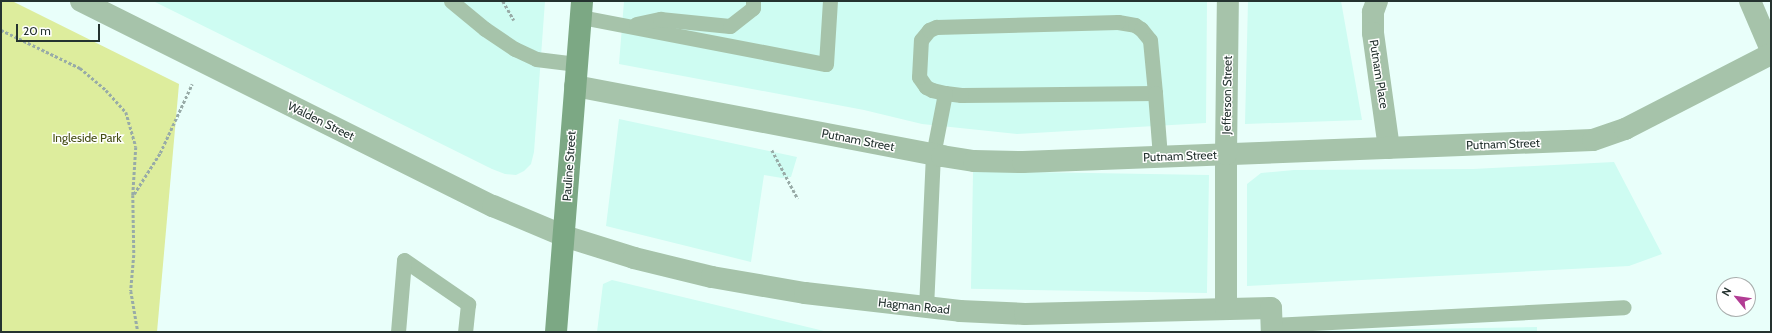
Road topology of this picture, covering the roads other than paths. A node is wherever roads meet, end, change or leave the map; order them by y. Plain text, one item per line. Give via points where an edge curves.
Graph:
1 (81, 1) edge
2 (451, 1) edge
3 (753, 1) edge
4 (830, 1) edge
5 (1228, 1) edge
6 (1377, 1) edge
7 (1750, 1) edge
8 (581, 9) edge
9 (629, 26) junction
10 (1771, 50) edge
11 (1771, 54) edge
12 (577, 64) junction
13 (575, 86) junction
14 (945, 93) junction
15 (1155, 93) junction
16 (1389, 148) junction
17 (933, 154) junction
18 (1226, 154) junction
19 (1160, 156) junction
20 (564, 236) junction
21 (1624, 307) dead end
22 (926, 308) junction
23 (1226, 309) junction
24 (1272, 322) edge
25 (398, 332) edge
26 (465, 332) edge
27 (556, 332) edge

1 - 20 street, Walden Street via 493,206
2 - 12 lane via 515,49 536,59
3 - 9 lane via 753,8 730,26 660,19
4 - 9 lane via 826,64
5 - 18 street, Jefferson Street
6 - 16 street, Putnam Place via 1373,12 1373,34
7 - 10 street
8 - 9 lane
8 - 12 main road, Pauline Street
11 - 16 street, Putnam Street via 1625,129 1593,140
12 - 13 main road, Pauline Street
13 - 17 street, Putnam Street
13 - 20 main road, Pauline Street
14 - 15 lane
14 - 15 lane via 926,87 919,77 919,48 921,40 929,30 942,26 1118,22 1135,25 1150,40
14 - 17 lane
15 - 19 lane
16 - 18 street, Putnam Street
17 - 19 street, Putnam Street via 995,162
17 - 22 lane
18 - 19 street, Putnam Street
18 - 23 street, Jefferson Street
20 - 22 street, Hagman Road via 634,258 712,277 805,293
20 - 27 main road, Pauline Street
21 - 24 lane
22 - 23 street, Hagman Road via 1026,314
23 - 24 street, Hagman Road
25 - 26 lane via 404,260 468,304

